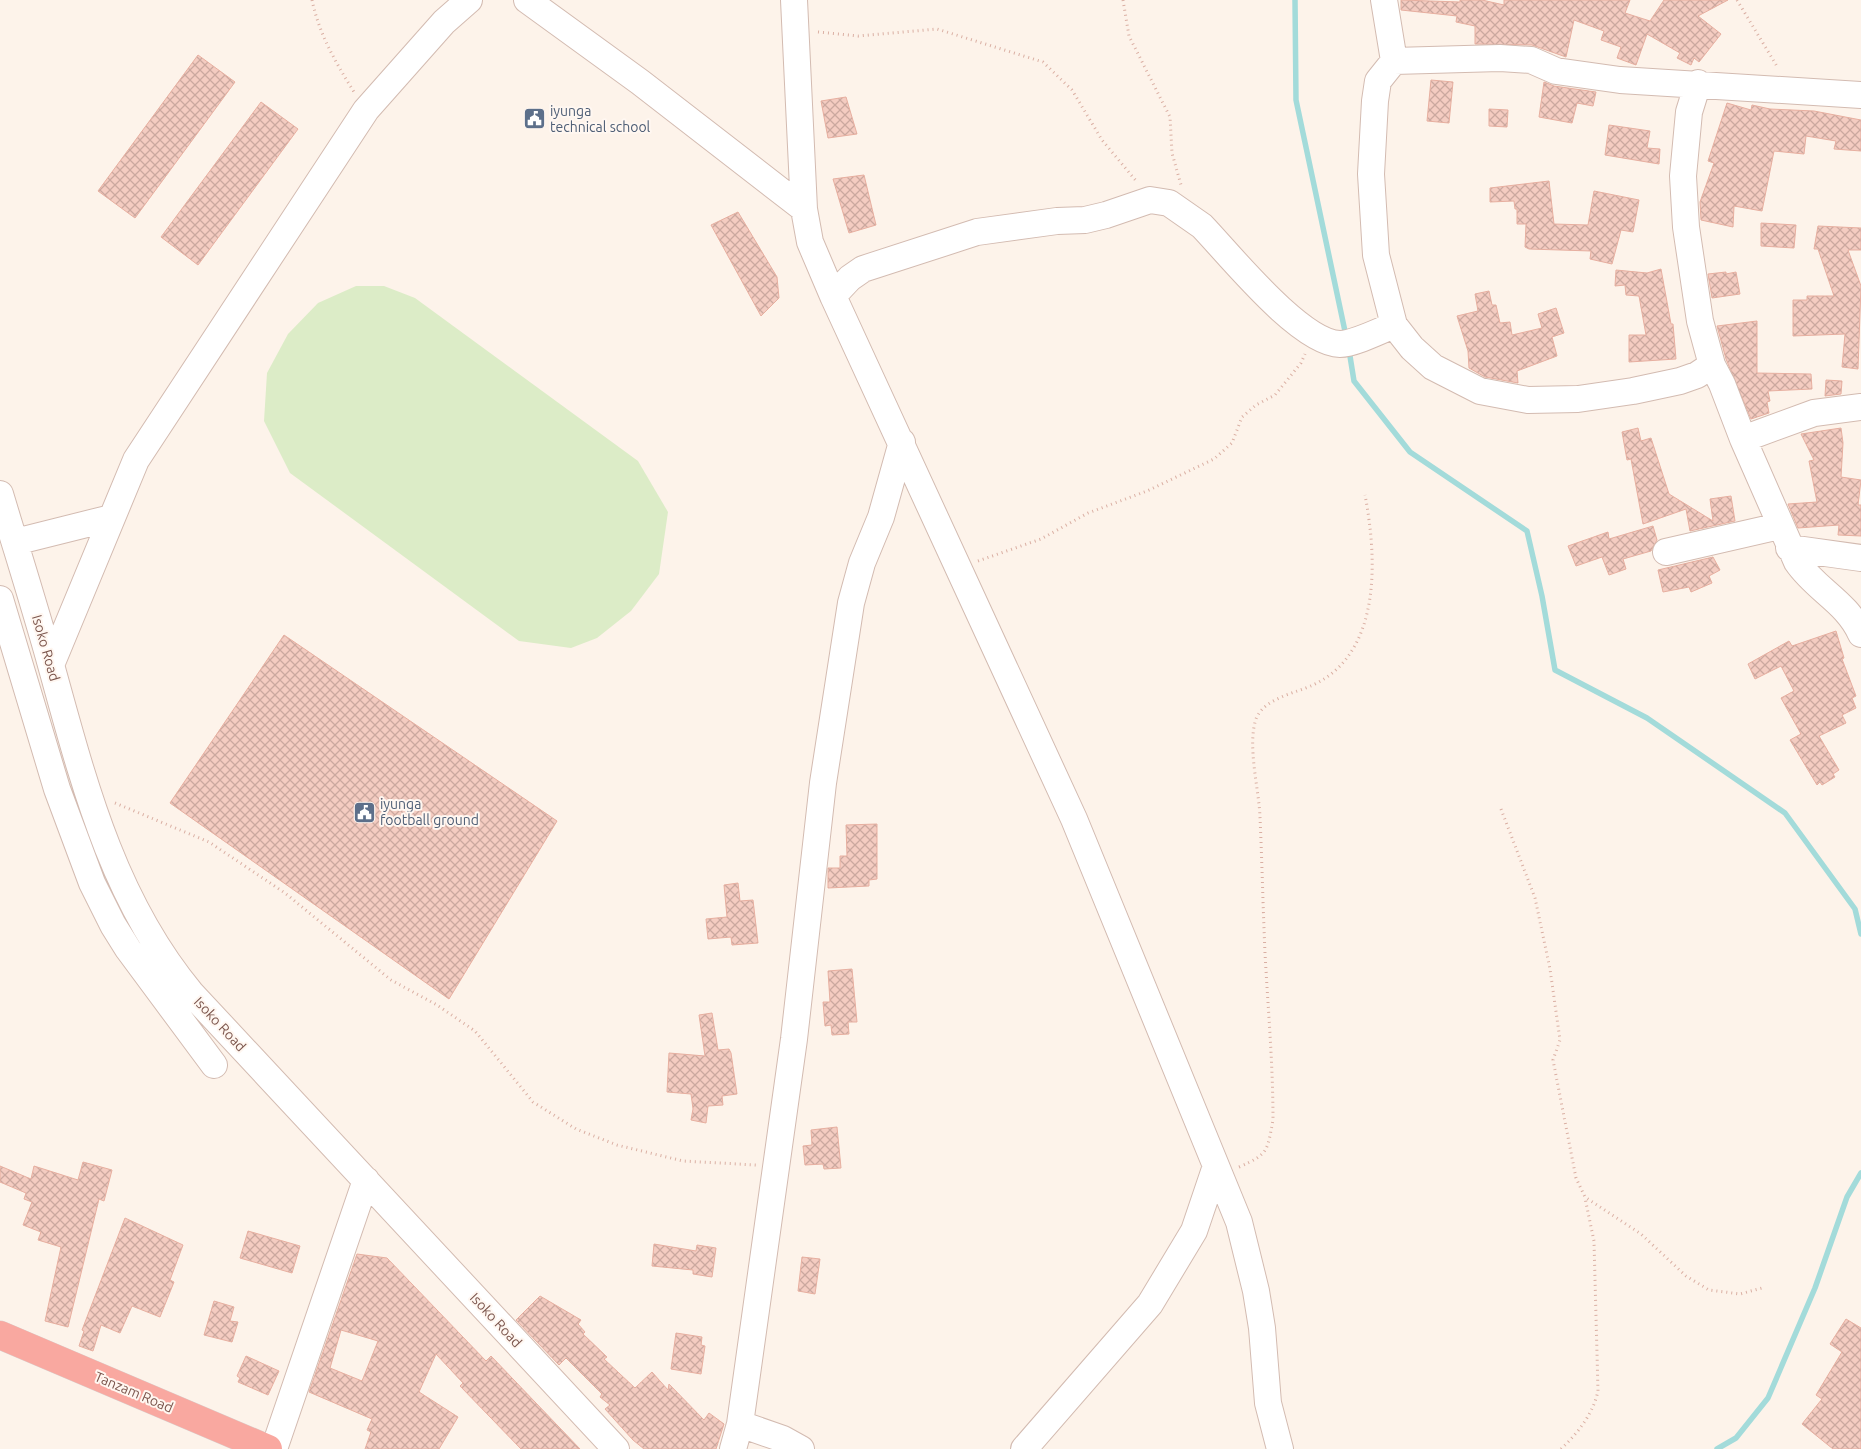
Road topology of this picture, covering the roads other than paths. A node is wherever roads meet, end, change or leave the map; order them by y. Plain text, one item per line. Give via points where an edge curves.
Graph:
1 (469, 0) edge
2 (527, 0) edge
3 (794, 0) edge
4 (1384, 0) edge
5 (1394, 61) junction
6 (1698, 83) junction
7 (1861, 95) edge
8 (804, 209) junction
9 (833, 296) junction
10 (1394, 325) junction
11 (1712, 365) junction
12 (1861, 408) edge
13 (1743, 440) junction
14 (902, 442) junction
15 (0, 494) edge
16 (111, 518) junction
17 (1785, 537) junction
18 (15, 542) junction
19 (1666, 552) dead end
20 (1861, 558) edge
21 (0, 599) edge
22 (1861, 634) edge
23 (51, 664) junction
24 (214, 1065) dead end
25 (1218, 1171) junction
26 (366, 1180) junction
27 (0, 1335) edge
28 (740, 1424) junction
29 (268, 1449) edge
30 (274, 1449) edge
31 (616, 1449) edge
32 (733, 1449) edge
33 (801, 1449) edge
34 (1024, 1449) edge
35 (1280, 1449) edge

1 - 16 street via 444,22 366,110 136,460
2 - 8 street via 640,82
3 - 8 street
4 - 5 street
5 - 6 street via 1531,60 1556,71 1620,80
5 - 10 street via 1378,81 1371,174 1376,255
6 - 7 street
6 - 11 street via 1685,140 1684,203 1700,321
8 - 9 street via 810,242
9 - 10 street via 863,269 977,232 1085,220 1150,200 1169,203 1202,226 1271,301 1314,333 1340,344
9 - 14 street
10 - 11 street via 1433,367 1480,391 1528,400 1578,399 1633,391 1680,381
11 - 13 street
12 - 13 street via 1814,413
13 - 17 street
14 - 25 street via 1074,819
14 - 28 street via 881,517 862,563 851,603 823,783 794,1039
15 - 18 street, Isoko Road
16 - 18 street
16 - 23 street
17 - 19 street
17 - 20 street
17 - 22 street via 1805,574 1845,607
18 - 23 street, Isoko Road
21 - 24 street via 56,789 92,883 128,949
23 - 26 street, Isoko Road via 86,791 124,888 170,968
25 - 34 street via 1194,1231 1150,1304
25 - 35 street via 1246,1240 1262,1328 1268,1403
26 - 30 street
26 - 31 street, Isoko Road
27 - 29 highway, Tanzam Road
28 - 32 street
28 - 33 street

